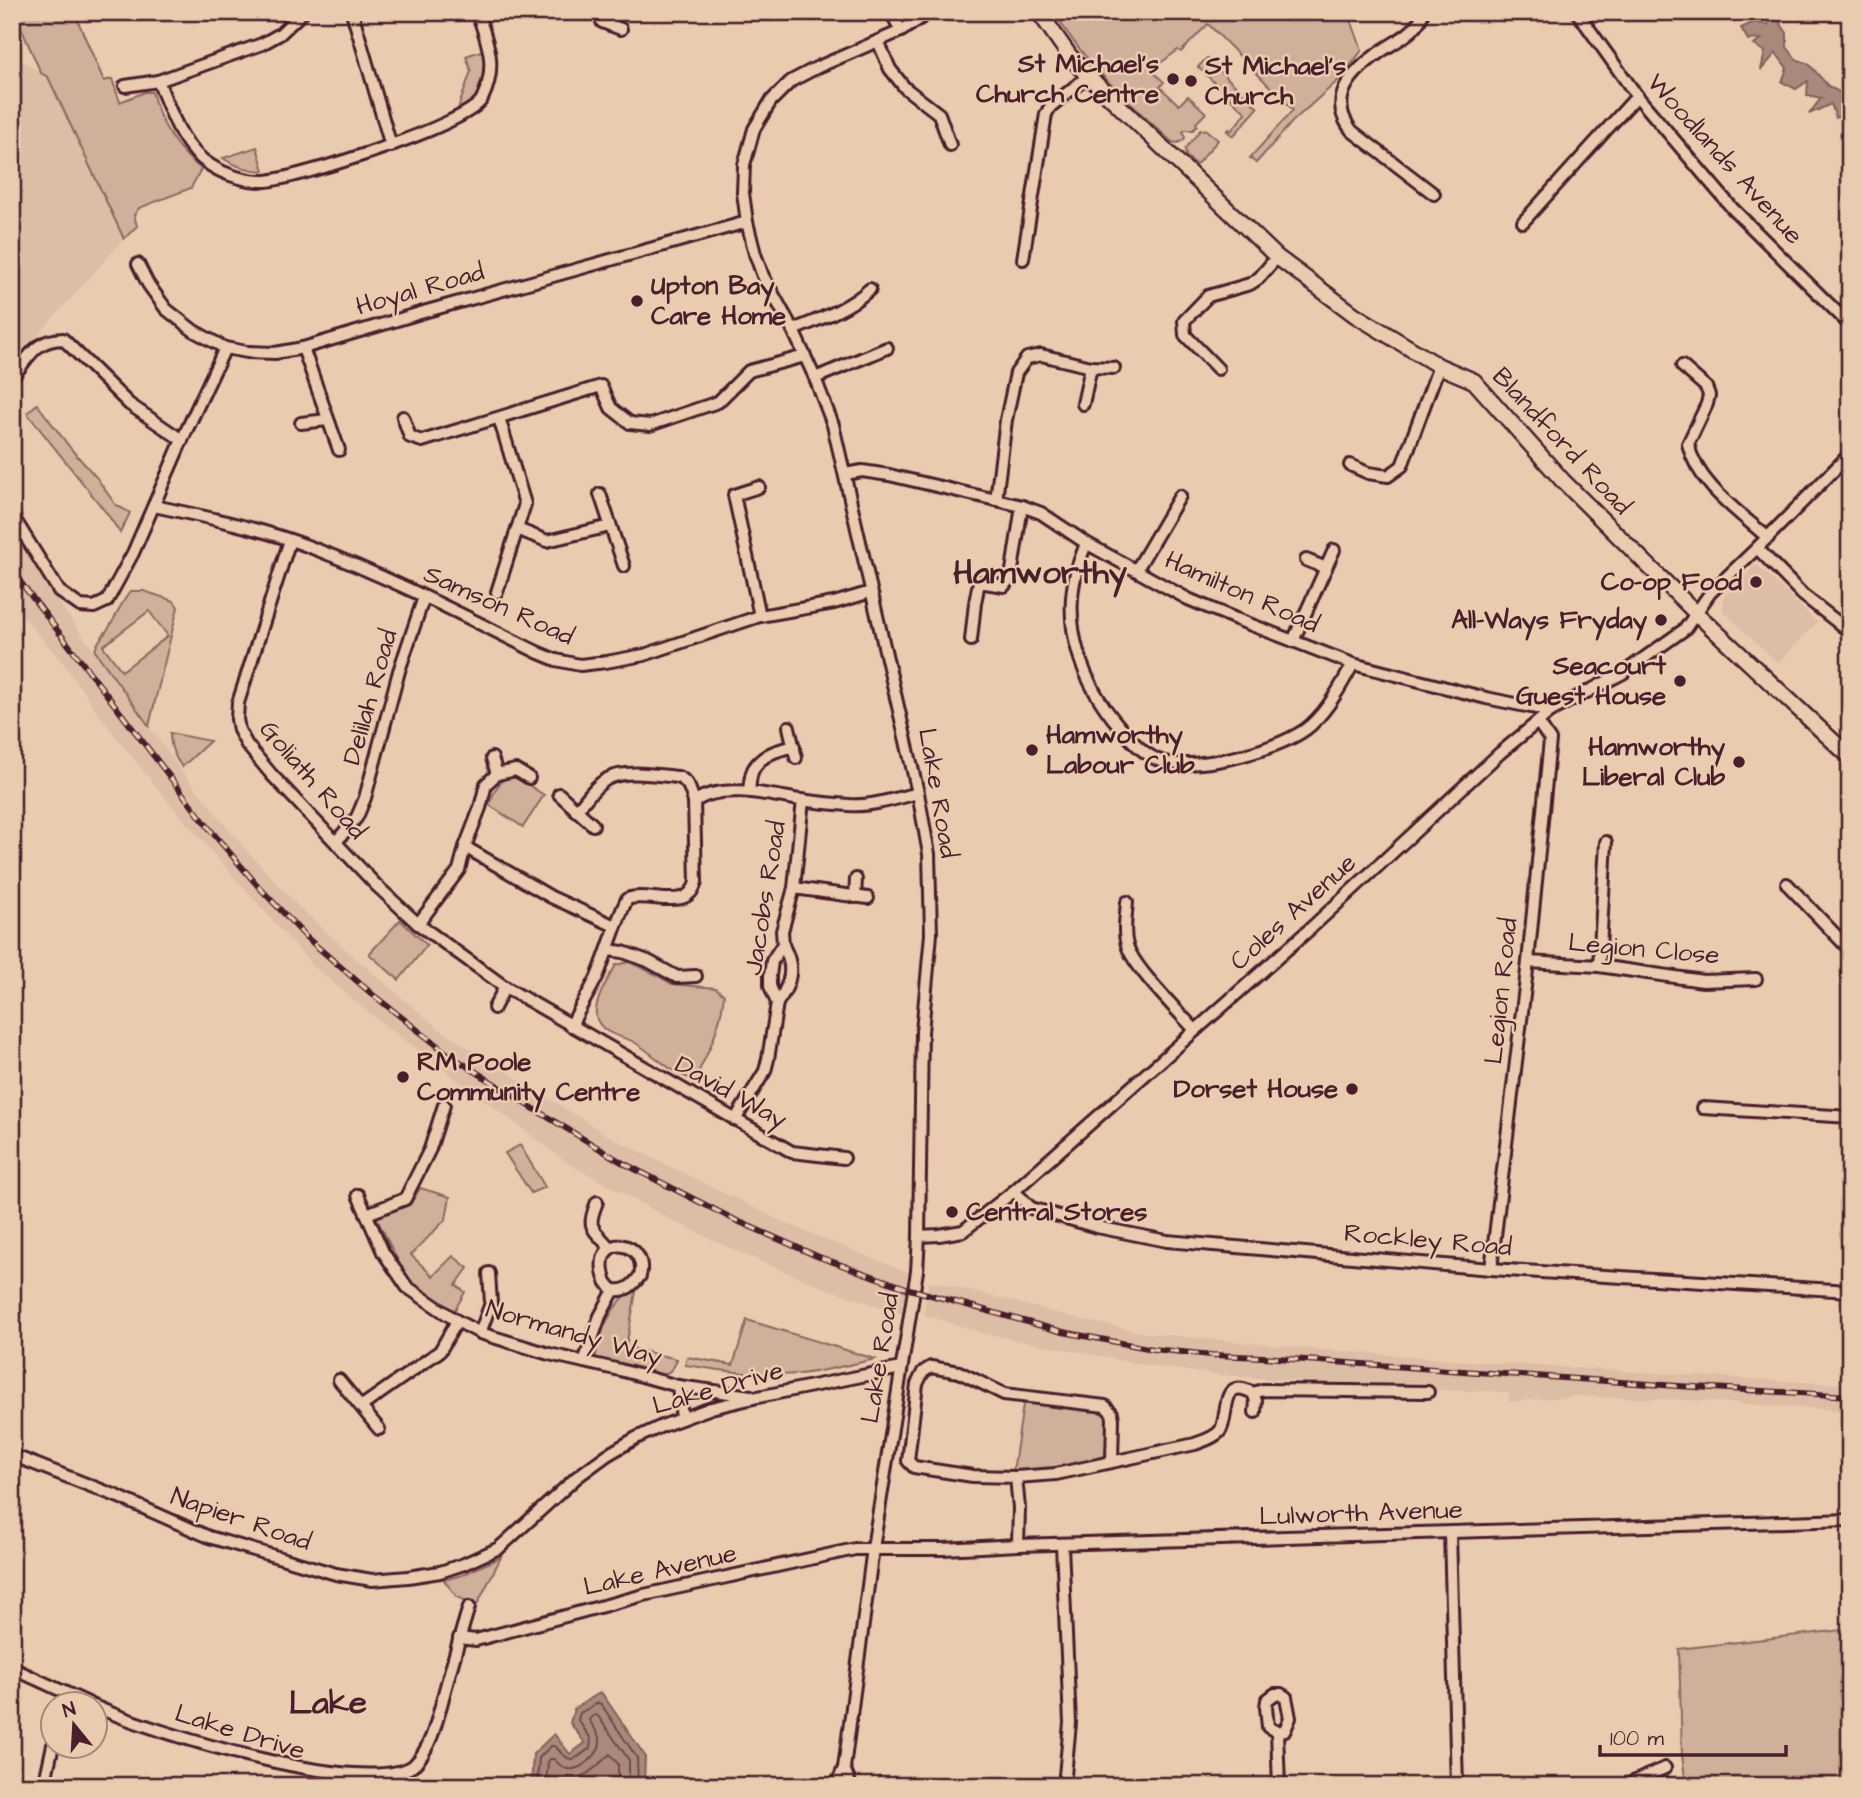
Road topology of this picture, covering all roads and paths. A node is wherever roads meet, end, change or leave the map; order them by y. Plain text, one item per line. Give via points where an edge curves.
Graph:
1 (303, 12) edge
2 (352, 12) edge
3 (477, 12) edge
4 (616, 12) edge
5 (891, 12) edge
6 (930, 12) edge
7 (1039, 12) edge
8 (1423, 12) edge
9 (1577, 12) edge
10 (611, 25) dead end
11 (901, 31) junction
12 (878, 41) junction
13 (1088, 76) junction
14 (158, 81) junction
15 (125, 86) dead end
16 (1636, 96) junction
17 (950, 145) dead end
18 (391, 146) junction
19 (1434, 194) dead end
20 (747, 222) junction
21 (1523, 222) dead end
22 (1277, 257) junction
23 (1023, 259) dead end
24 (138, 264) dead end
25 (870, 289) dead end
26 (1850, 325) edge
27 (793, 330) junction
28 (225, 348) junction
29 (303, 348) junction
30 (887, 348) dead end
31 (805, 356) junction
32 (1439, 366) junction
33 (1682, 366) dead end
34 (1091, 367) junction
35 (1114, 368) dead end
36 (1218, 369) dead end
37 (12, 377) edge
38 (816, 377) junction
39 (1083, 404) dead end
40 (404, 417) dead end
41 (499, 418) junction
42 (327, 420) junction
43 (301, 424) dead end
44 (182, 440) junction
45 (339, 450) dead end
46 (1850, 454) edge
47 (1350, 465) dead end
48 (845, 474) junction
49 (759, 487) dead end
50 (600, 494) dead end
51 (1180, 496) dead end
52 (996, 500) junction
53 (154, 506) junction
54 (1022, 506) junction
55 (12, 514) edge
56 (610, 526) junction
57 (517, 529) junction
58 (1768, 538) junction
59 (290, 540) junction
60 (1086, 543) junction
61 (1757, 548) junction
62 (1334, 550) dead end
63 (1306, 560) dead end
64 (624, 566) dead end
65 (1326, 568) junction
66 (1137, 569) junction
67 (496, 592) dead end
68 (872, 592) junction
69 (424, 597) junction
70 (1697, 614) junction
71 (760, 616) junction
72 (1850, 632) edge
73 (971, 640) dead end
74 (1293, 641) junction
75 (1353, 664) junction
76 (1551, 711) junction
77 (1538, 722) junction
78 (789, 727) dead end
79 (1850, 757) edge
80 (492, 758) dead end
81 (497, 774) junction
82 (529, 778) dead end
83 (750, 791) junction
84 (559, 793) dead end
85 (918, 793) junction
86 (803, 800) junction
87 (694, 803) junction
88 (576, 811) junction
89 (593, 825) dead end
90 (336, 842) junction
91 (1606, 842) dead end
92 (465, 847) junction
93 (856, 879) dead end
94 (1787, 884) dead end
95 (794, 888) junction
96 (855, 897) junction
97 (868, 898) dead end
98 (1127, 902) dead end
99 (418, 924) junction
100 (615, 926) junction
101 (783, 944) junction
102 (608, 950) junction
103 (1850, 950) edge
104 (1528, 962) junction
105 (1599, 966) junction
106 (696, 976) dead end
107 (1756, 979) dead end
108 (505, 987) junction
109 (531, 1001) joint
110 (777, 1003) junction
111 (494, 1008) dead end
112 (571, 1026) junction
113 (1195, 1030) junction
114 (444, 1105) dead end
115 (1703, 1108) dead end
116 (1850, 1117) edge
117 (735, 1120) junction
118 (844, 1158) dead end
119 (1014, 1191) junction
120 (358, 1195) dead end
121 (597, 1202) dead end
122 (368, 1214) junction
123 (919, 1236) junction
124 (610, 1248) junction
125 (1491, 1269) junction
126 (489, 1273) dead end
127 (614, 1290) junction
128 (1850, 1291) edge
129 (457, 1321) junction
130 (480, 1333) junction
131 (584, 1362) junction
132 (901, 1368) junction
133 (340, 1380) dead end
134 (678, 1386) junction
135 (1428, 1392) dead end
136 (1253, 1394) junction
137 (758, 1397) junction
138 (362, 1406) junction
139 (1255, 1412) dead end
140 (682, 1418) junction
141 (379, 1429) dead end
142 (12, 1455) edge
143 (1112, 1462) junction
144 (1016, 1477) junction
145 (1850, 1520) edge
146 (1450, 1533) junction
147 (1018, 1545) junction
148 (1062, 1545) junction
149 (873, 1548) junction
150 (464, 1564) joint
151 (468, 1607) dead end
152 (459, 1639) junction
153 (12, 1668) edge
154 (48, 1689) edge
155 (108, 1712) edge
156 (1277, 1732) dead end
157 (50, 1759) edge
158 (844, 1768) junction
159 (1665, 1768) dead end
160 (44, 1786) edge
161 (836, 1786) edge
162 (850, 1786) edge
163 (1064, 1786) edge
164 (1279, 1786) edge
165 (1457, 1786) edge
166 (1624, 1786) edge

1 - 14 street via 262,44
2 - 18 street
3 - 18 street via 490,48 490,78 481,102 454,120
4 - 10 street
5 - 11 street
6 - 11 street, Lake Road
7 - 13 main road, Blandford Road
8 - 19 street via 1418,25 1352,77 1341,105 1344,119 1358,136
9 - 16 street, Woodlands Avenue
11 - 12 street, Lake Road
12 - 17 street via 890,69 905,88 939,114
12 - 20 street, Lake Road via 791,81 771,101 754,129 744,165
13 - 22 main road, Blandford Road
13 - 23 street via 1046,114
14 - 15 street
14 - 18 street via 188,146 232,176 264,181 287,177
16 - 21 street
16 - 26 street, Woodlands Avenue via 1733,209
20 - 27 street, Lake Road via 763,276
20 - 29 street, Hoyal Road
22 - 32 main road, Blandford Road via 1355,315
22 - 36 street via 1259,278 1209,296 1184,321 1185,335
24 - 28 street, Hoyal Road via 166,309
25 - 27 street via 832,314
27 - 31 street, Lake Road
28 - 29 street, Hoyal Road via 275,353
28 - 44 street
29 - 42 street
30 - 38 street
31 - 38 street, Lake Road
31 - 41 street via 749,372 718,402 650,425 630,423 611,408 601,386
32 - 47 street via 1402,466 1388,476
32 - 70 main road, Blandford Road via 1474,381 1563,481
33 - 58 street via 1706,387 1709,396 1688,444 1694,464 1708,483
34 - 35 street
34 - 39 street
34 - 52 street via 1041,355 1027,358 1016,373
37 - 44 street via 38,345 63,339 129,404
38 - 48 street, Lake Road
40 - 41 street via 410,437 422,442
41 - 57 street via 525,504
42 - 43 street
42 - 45 street
44 - 53 street
46 - 58 street, Coles Avenue
48 - 52 street, Hamilton Road via 889,475
48 - 68 street, Lake Road
49 - 71 street via 734,495
50 - 56 street
51 - 66 street
52 - 54 street, Hamilton Road
53 - 55 street via 107,601 94,607 80,606 59,591
53 - 59 street, Samson Road
54 - 60 street, Hamilton Road
54 - 73 street via 1011,578 1004,586 979,582
56 - 57 street via 547,541
56 - 64 street
57 - 67 street
58 - 61 street, Coles Avenue
59 - 69 street, Samson Road
59 - 90 street, Goliath Road via 238,703 237,719 247,745 263,765
60 - 66 street, Hamilton Road
60 - 75 street via 1075,575 1071,611 1080,660 1107,712 1143,751 1163,762 1213,762 1287,739 1309,727 1330,704
61 - 70 street, Coles Avenue via 1710,593
61 - 72 street via 1802,596
62 - 65 street
63 - 65 street
65 - 74 street
66 - 74 street, Hamilton Road via 1188,599
68 - 71 street, Samson Road
68 - 85 street, Lake Road
69 - 71 street, Samson Road via 539,653 580,665 644,655
69 - 90 street, Delilah Road via 365,798 358,817
70 - 76 street, Coles Avenue via 1685,629 1623,673
70 - 79 main road, Blandford Road
74 - 75 street, Hamilton Road
75 - 76 street, Hamilton Road
76 - 77 street, Coles Avenue
77 - 104 street, Legion Road via 1550,740
77 - 113 street, Coles Avenue
78 - 83 street via 795,752 775,751 763,758 752,770
80 - 81 street
81 - 82 street via 516,770
81 - 92 street via 486,784
83 - 86 street
83 - 87 street via 701,797
84 - 88 street
85 - 86 street via 852,806
85 - 123 street, Lake Road via 929,854 930,933 922,1032
86 - 95 street, Jacobs Road
87 - 88 street via 683,779 627,774 597,786
87 - 100 street via 696,882 691,893 677,900 630,897
88 - 89 street
90 - 99 street, Goliath Road
91 - 105 street
92 - 99 street via 459,870
92 - 100 street via 551,897
93 - 96 street
94 - 103 street
95 - 96 street
95 - 101 street, Jacobs Road
96 - 97 street
98 - 113 street via 1125,931 1133,960
99 - 108 street, Goliath Road
100 - 102 street
101 - 110 street via 790,966 788,985
101 - 110 street, Jacobs Road via 772,961 770,976
102 - 106 street via 648,961 677,977
102 - 112 street
104 - 105 street, Legion Close
104 - 125 street, Legion Road
105 - 107 street, Legion Close via 1703,981
108 - 109 street, Goliath Road
108 - 111 street
109 - 112 street, David Way
110 - 117 street, Jacobs Road via 765,1071
112 - 117 street, David Way
113 - 119 street, Coles Avenue
114 - 122 street via 430,1149 405,1199
115 - 116 street
117 - 118 street, David Way via 792,1152
119 - 123 street, Coles Avenue via 963,1231
119 - 125 street, Rockley Road via 1031,1208 1167,1241
120 - 122 street, Normandy Way
121 - 124 street via 592,1227
122 - 129 street, Normandy Way via 383,1252 407,1287
123 - 132 street, Lake Road
124 - 127 street via 603,1271
124 - 127 street via 631,1248 642,1271 630,1287
125 - 128 street, Rockley Road
126 - 130 street via 491,1303
127 - 131 street
129 - 130 street, Normandy Way
129 - 138 street via 440,1351
130 - 131 street, Normandy Way
131 - 134 street, Normandy Way
132 - 137 street, Lake Drive
132 - 149 street, Lake Road
133 - 138 street
134 - 137 street, Normandy Way
134 - 140 street, Normandy Way
135 - 136 street via 1263,1390
136 - 139 street
136 - 143 street via 1239,1389 1229,1394 1221,1429 1212,1437
137 - 140 street, Lake Drive
138 - 141 street
140 - 150 street, Lake Drive via 607,1455 509,1540
142 - 150 street, Napier Road via 209,1537 336,1574 372,1580 440,1572
143 - 144 street
143 - 144 street via 1113,1419 1105,1406 1004,1394 959,1372 930,1367 923,1371 917,1384 908,1461 914,1467 973,1476
144 - 147 street
145 - 146 street, Lulworth Avenue
146 - 148 street, Lulworth Avenue
146 - 165 street
147 - 148 street, Lulworth Avenue
147 - 149 street, Lulworth Avenue
148 - 163 street via 1070,1723
149 - 152 street, Lake Avenue via 644,1595 476,1640
149 - 158 street, Lake Road
151 - 152 street, Lake Drive
152 - 155 street, Lake Drive via 427,1746 405,1774 373,1782 340,1782 275,1770
153 - 154 street
156 - 164 street
157 - 160 street
158 - 161 street, Lake Road
158 - 162 street
159 - 166 street

